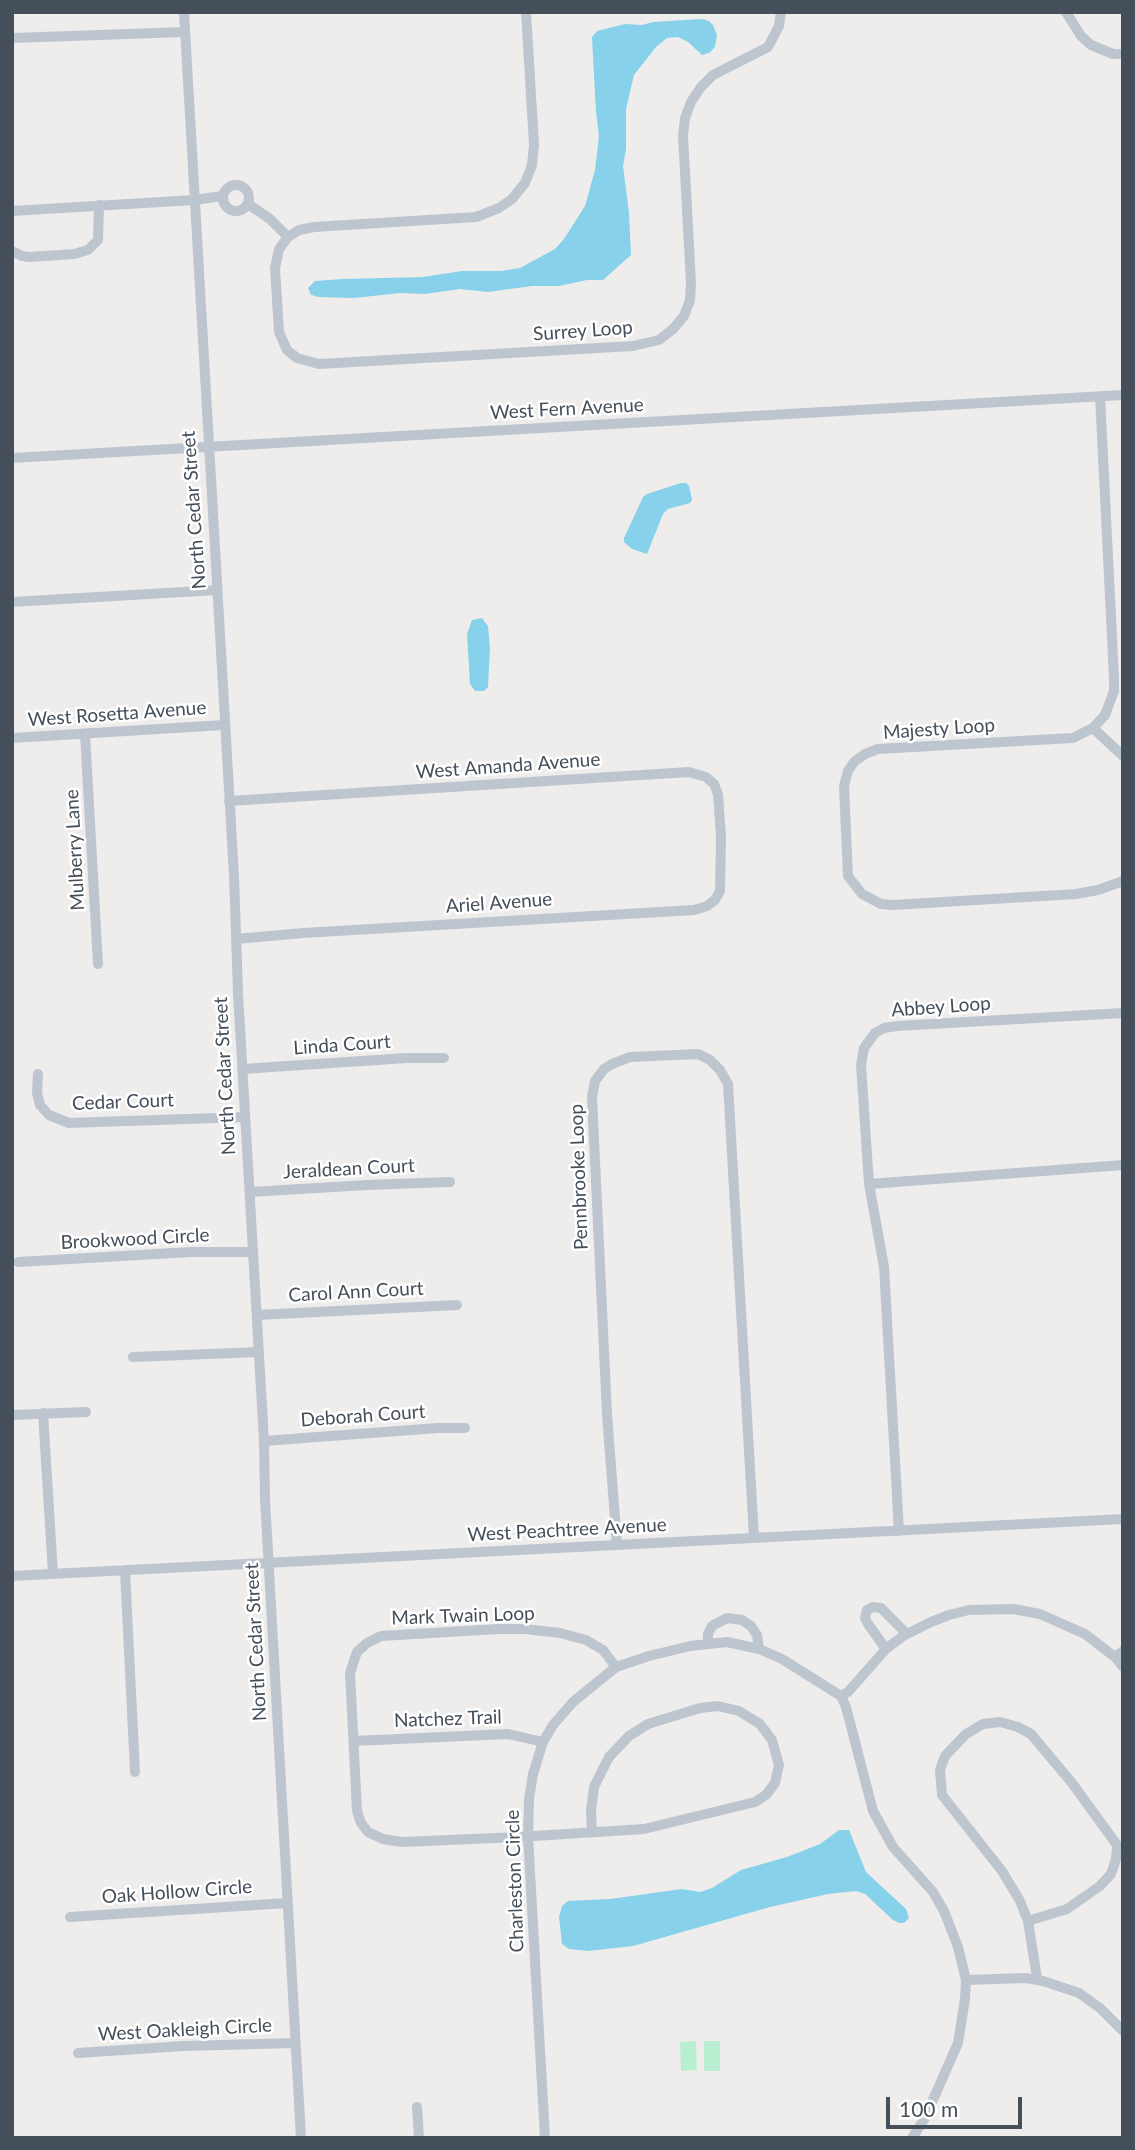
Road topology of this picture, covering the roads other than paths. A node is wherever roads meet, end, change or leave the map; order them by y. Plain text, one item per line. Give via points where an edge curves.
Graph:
1 (184, 12) edge
2 (526, 12) edge
3 (781, 12) edge
4 (1066, 12) edge
5 (185, 32) junction
6 (12, 38) edge
7 (1123, 54) edge
8 (222, 197) junction
9 (194, 200) junction
10 (248, 204) junction
11 (99, 205) junction
12 (12, 211) edge
13 (288, 237) junction
14 (12, 251) edge
15 (1123, 395) edge
16 (1100, 396) junction
17 (208, 447) junction
18 (12, 458) edge
19 (217, 590) junction
20 (12, 602) edge
21 (224, 725) junction
22 (1093, 728) junction
23 (85, 734) junction
24 (12, 738) edge
25 (1123, 756) edge
26 (229, 801) junction
27 (721, 855) joint
28 (1123, 881) edge
29 (236, 939) junction
30 (98, 964) dead end
31 (1123, 1013) edge
32 (444, 1058) dead end
33 (242, 1069) junction
34 (38, 1074) dead end
35 (245, 1116) junction
36 (1123, 1166) edge
37 (450, 1182) dead end
38 (869, 1184) junction
39 (250, 1192) junction
40 (253, 1252) junction
41 (18, 1262) dead end
42 (457, 1305) dead end
43 (257, 1315) junction
44 (259, 1352) junction
45 (132, 1357) dead end
46 (86, 1412) dead end
47 (43, 1413) junction
48 (12, 1415) edge
49 (465, 1429) dead end
50 (264, 1441) junction
51 (1123, 1519) edge
52 (899, 1531) junction
53 (754, 1538) junction
54 (617, 1545) junction
55 (270, 1563) junction
56 (125, 1570) junction
57 (53, 1574) junction
58 (12, 1576) edge
59 (907, 1634) junction
60 (708, 1643) junction
61 (759, 1649) junction
62 (886, 1649) junction
63 (1119, 1654) edge
64 (616, 1667) junction
65 (1123, 1667) edge
66 (841, 1696) junction
67 (354, 1741) junction
68 (543, 1742) junction
69 (135, 1772) dead end
70 (592, 1832) junction
71 (528, 1836) junction
72 (287, 1903) junction
73 (70, 1917) dead end
74 (1028, 1922) junction
75 (1037, 1979) junction
76 (966, 1980) junction
77 (1119, 2019) edge
78 (1123, 2031) edge
79 (294, 2043) junction
80 (78, 2053) dead end
81 (417, 2107) dead end
82 (300, 2138) edge
83 (419, 2138) edge
84 (545, 2138) edge
85 (912, 2138) edge

1 - 5 street, North Cedar Street
2 - 13 street via 534,155 524,183 512,198 476,217 314,227
3 - 13 street, Surrey Loop via 768,47 713,75 691,102 685,118 690,300 684,316 659,340 633,346 319,364 297,358 287,350 279,332 275,268 279,249
4 - 7 street via 1091,45
5 - 6 street
5 - 9 street, North Cedar Street
8 - 9 street
8 - 10 street via 233,211
8 - 10 street via 227,188 240,185 249,195
9 - 11 street
9 - 17 street, North Cedar Street
10 - 13 street
11 - 12 street
11 - 14 street via 98,240 88,250 29,257
15 - 16 street, West Fern Avenue
16 - 17 street, West Fern Avenue
16 - 22 street via 1114,691 1105,715
17 - 18 street, West Fern Avenue
17 - 19 street, North Cedar Street
19 - 20 street
19 - 21 street, North Cedar Street
21 - 23 street, West Rosetta Avenue
21 - 26 street, North Cedar Street
22 - 25 street
22 - 28 street, Majesty Loop via 1073,738 878,749 865,754 848,771 844,786 848,876 871,901 893,905 1076,894
23 - 24 street, West Rosetta Avenue
23 - 30 street, Mulberry Lane
26 - 27 street, West Amanda Avenue via 689,772 706,777 718,794
26 - 29 street, North Cedar Street
27 - 29 street, Ariel Avenue via 720,891 707,906 694,909
29 - 33 street, North Cedar Street
31 - 38 street, Abbey Loop via 897,1026 876,1033 864,1048 861,1065
32 - 33 street, Linda Court
33 - 35 street, North Cedar Street
34 - 35 street, Cedar Court via 40,1105 69,1124
35 - 39 street, North Cedar Street
36 - 38 street
37 - 39 street, Jeraldean Court
38 - 52 street, Abbey Loop via 884,1267
39 - 40 street, North Cedar Street
40 - 41 street, Brookwood Circle
40 - 43 street, North Cedar Street
42 - 43 street, Carol Ann Court
43 - 44 street, North Cedar Street
44 - 45 street
44 - 50 street, North Cedar Street
46 - 47 street
47 - 48 street
47 - 57 street
49 - 50 street, Deborah Court
50 - 55 street, North Cedar Street
51 - 52 street, West Peachtree Avenue
52 - 53 street, West Peachtree Avenue
53 - 54 street, West Peachtree Avenue
53 - 54 street, Pennbrooke Loop via 728,1084 720,1070 698,1054 630,1057 604,1069 595,1081 592,1097
54 - 55 street, West Peachtree Avenue
55 - 56 street, West Peachtree Avenue
55 - 72 street, North Cedar Street
56 - 57 street, West Peachtree Avenue
56 - 69 street
57 - 58 street, West Peachtree Avenue
59 - 62 street
59 - 62 street via 881,1608 867,1610 865,1618
59 - 63 street via 969,1610 1013,1609 1065,1624
60 - 61 street, Charleston Circle
60 - 61 street via 712,1626 727,1618 751,1626
60 - 64 street, Charleston Circle
61 - 66 street, Charleston Circle via 782,1658
62 - 66 street
63 - 65 street
64 - 67 street, Mark Twain Loop via 603,1650 560,1633 499,1629 381,1636 356,1652 352,1663
64 - 68 street, Charleston Circle via 573,1702
66 - 76 street via 873,1811 893,1847 944,1911
67 - 68 street, Natchez Trail via 508,1734
67 - 71 street, Mark Twain Loop via 357,1811 369,1832 402,1842
68 - 71 street, Charleston Circle via 529,1799
70 - 70 street, Mark Twain Loop via 594,1787 609,1757 648,1724 718,1706 739,1711 760,1724 772,1740 779,1765 775,1783 755,1802 644,1829
70 - 71 street, Mark Twain Loop
71 - 84 street, Charleston Circle
72 - 73 street, Oak Hollow Circle
72 - 79 street, North Cedar Street
74 - 74 street via 1067,1909 1100,1886 1111,1874 1117,1844 1031,1734 1000,1722 983,1724 945,1756 940,1770 942,1795 1002,1871
74 - 75 street
75 - 76 street
75 - 77 street via 1079,1993
76 - 85 street via 958,2043
77 - 78 street
79 - 80 street, West Oakleigh Circle
79 - 82 street, North Cedar Street
81 - 83 street

